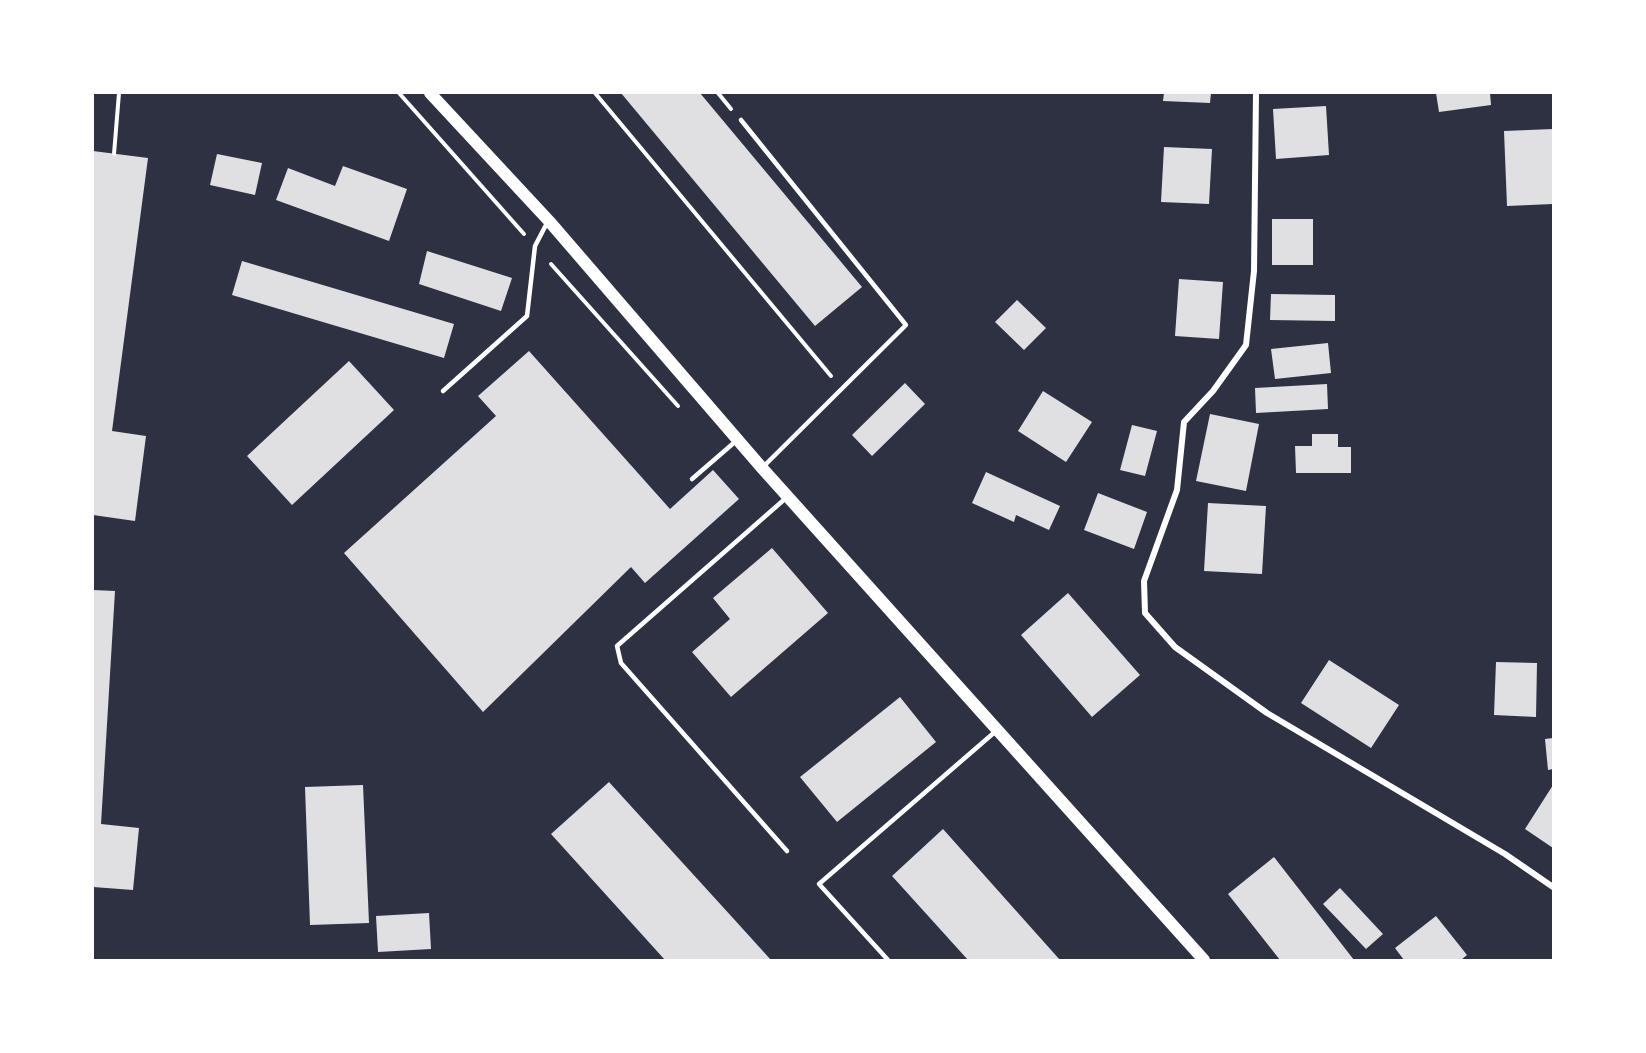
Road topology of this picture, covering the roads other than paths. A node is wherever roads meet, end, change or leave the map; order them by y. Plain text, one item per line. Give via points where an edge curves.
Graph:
1 (430, 93) edge
2 (1257, 93) edge
3 (741, 120) dead end
4 (549, 221) junction
5 (443, 391) dead end
6 (738, 439) junction
7 (762, 468) junction
8 (692, 479) dead end
9 (787, 496) junction
10 (998, 730) junction
11 (787, 851) dead end
12 (1553, 887) edge
13 (888, 960) edge
14 (1204, 960) edge

1 - 4 main road
2 - 12 street via 1254,271 1246,345 1213,392 1184,422 1177,490 1144,581 1145,613 1175,647 1267,713 1505,854
3 - 7 lane via 906,325
4 - 5 lane via 535,246 527,316
4 - 6 main road
6 - 7 main road
6 - 8 lane
7 - 9 main road
9 - 10 main road
9 - 11 lane via 617,646 621,663
10 - 13 lane via 819,884
10 - 14 main road

